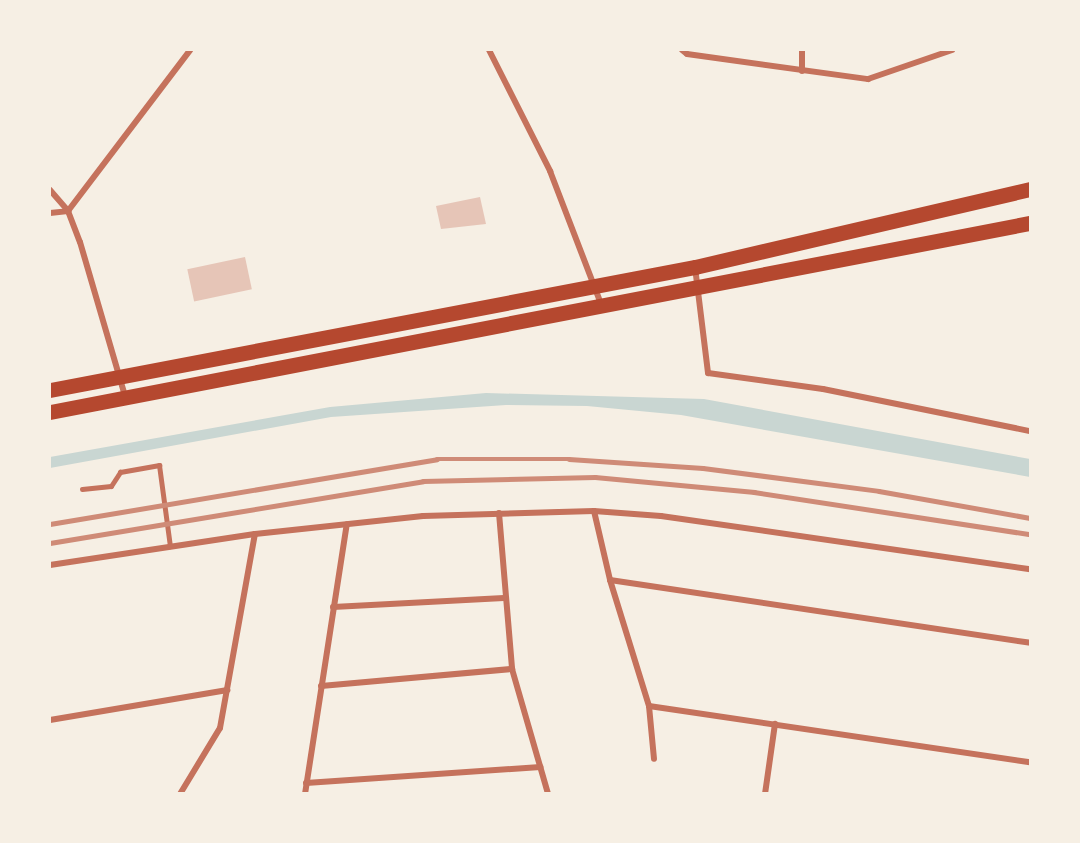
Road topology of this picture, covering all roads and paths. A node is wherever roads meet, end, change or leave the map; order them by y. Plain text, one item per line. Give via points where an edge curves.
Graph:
1 (190, 50) edge
2 (489, 50) edge
3 (682, 50) edge
4 (802, 50) edge
5 (952, 50) edge
6 (802, 71) junction
7 (1030, 189) edge
8 (50, 190) edge
9 (68, 211) junction
10 (50, 213) edge
11 (1030, 223) edge
12 (695, 267) junction
13 (594, 286) junction
14 (699, 290) junction
15 (602, 307) junction
16 (122, 378) junction
17 (50, 390) edge
18 (126, 400) junction
19 (50, 412) edge
20 (1030, 431) edge
21 (82, 489) dead end
22 (594, 511) junction
23 (499, 513) junction
24 (347, 524) junction
25 (255, 534) junction
26 (170, 546) junction
27 (50, 566) edge
28 (1030, 569) edge
29 (610, 580) junction
30 (504, 598) junction
31 (333, 607) junction
32 (1030, 644) edge
33 (512, 669) junction
34 (321, 686) junction
35 (227, 690) junction
36 (649, 706) junction
37 (50, 720) edge
38 (775, 724) junction
39 (654, 759) dead end
40 (1030, 762) edge
41 (540, 766) junction
42 (306, 783) junction
43 (180, 794) edge
44 (305, 794) edge
45 (548, 794) edge
46 (765, 794) edge

1 - 9 street
2 - 13 street via 550,171
3 - 6 street via 687,54
4 - 6 street
5 - 6 street via 868,79
7 - 12 highway
8 - 9 street
9 - 10 street
9 - 16 street
11 - 14 highway
12 - 13 highway
12 - 14 street
13 - 15 street
13 - 16 highway
14 - 15 highway
14 - 20 street via 708,373 823,389
15 - 18 highway
16 - 17 highway
16 - 18 street
18 - 19 highway
21 - 26 street via 111,486 120,472 159,465
22 - 23 street
22 - 28 street via 661,516
22 - 29 street
23 - 24 street
23 - 30 street
24 - 25 street
24 - 31 street
25 - 26 street
25 - 35 street
26 - 27 street
29 - 32 street
29 - 36 street
30 - 31 street
30 - 33 street
31 - 34 street
33 - 34 street
33 - 41 street
34 - 42 street
35 - 37 street
35 - 43 street via 220,728
36 - 38 street
36 - 39 street
38 - 40 street
38 - 46 street
41 - 42 street
41 - 45 street
42 - 44 street

